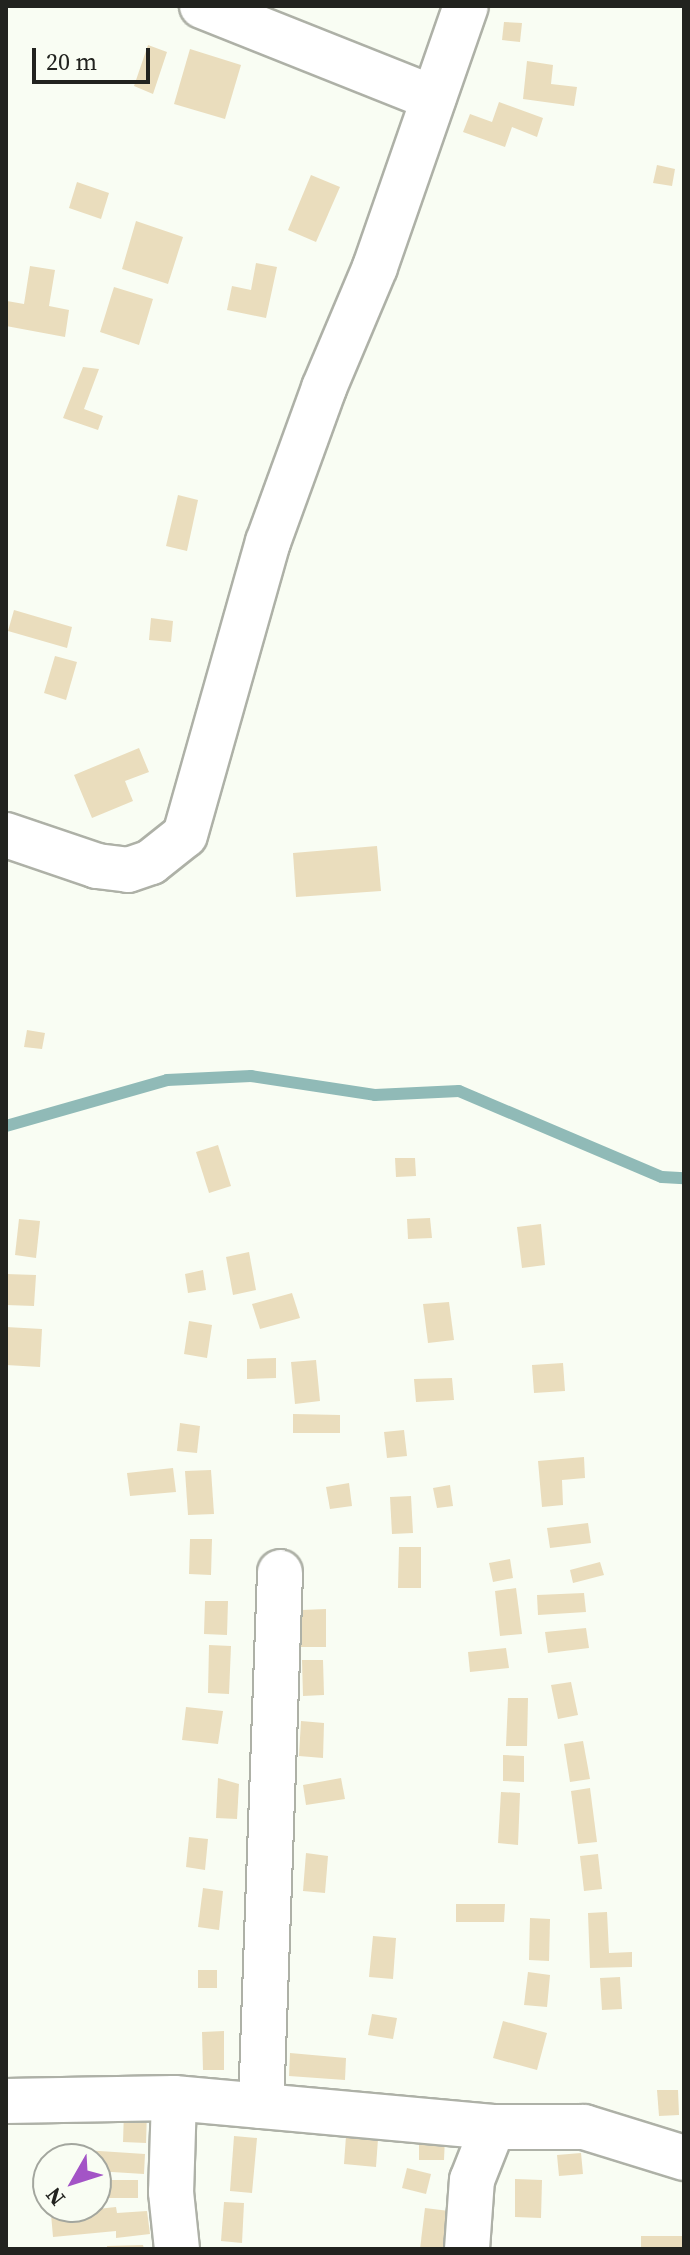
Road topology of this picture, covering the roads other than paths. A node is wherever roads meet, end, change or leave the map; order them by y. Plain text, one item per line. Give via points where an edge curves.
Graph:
1 (202, 6) edge
2 (466, 6) edge
3 (433, 98) junction
4 (6, 835) edge
5 (280, 1572) dead end
6 (174, 2098) junction
7 (6, 2101) edge
8 (261, 2106) junction
9 (493, 2127) junction
10 (684, 2158) edge
11 (177, 2249) edge
12 (467, 2249) edge

1 - 3 street
2 - 3 street
3 - 4 street via 375,267 268,542 185,835 151,862 128,870 97,866
5 - 8 street
6 - 7 street
6 - 8 street
6 - 11 street via 171,2192
8 - 9 street
9 - 10 street via 584,2127
9 - 12 street via 472,2180

